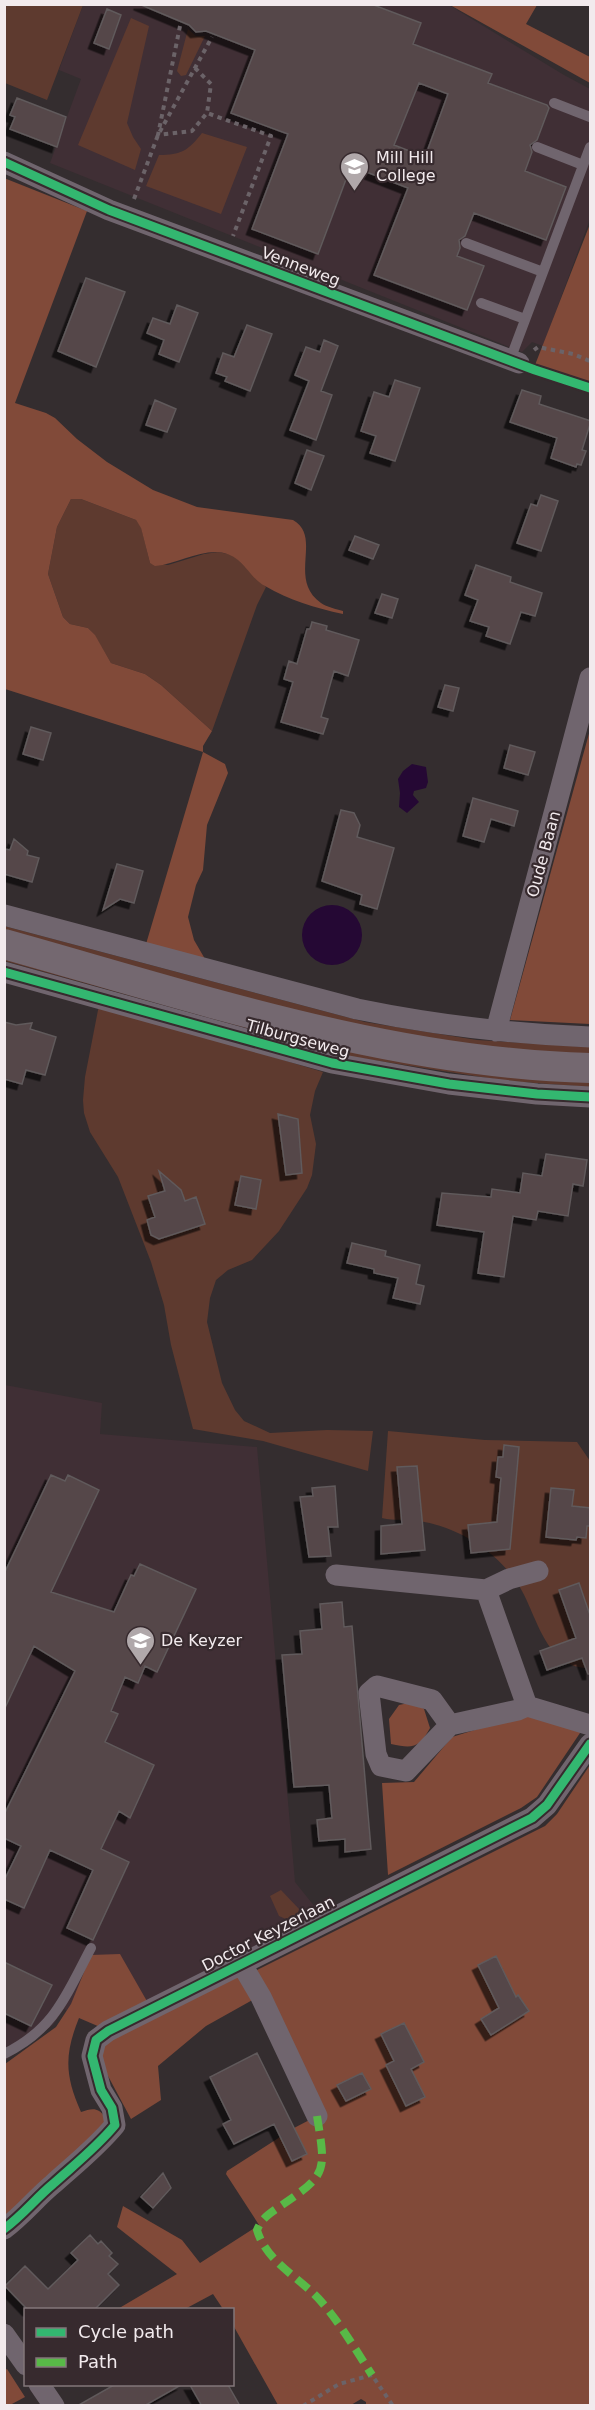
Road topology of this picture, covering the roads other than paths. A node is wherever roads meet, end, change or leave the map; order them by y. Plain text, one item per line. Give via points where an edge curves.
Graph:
1 (554, 103) dead end
2 (591, 117) edge
3 (537, 147) dead end
4 (591, 147) edge
5 (4, 162) edge
6 (584, 165) junction
7 (466, 243) dead end
8 (543, 272) junction
9 (481, 303) dead end
10 (525, 319) junction
11 (515, 361) joint
12 (591, 678) edge
13 (4, 915) edge
14 (4, 944) edge
15 (4, 972) edge
16 (496, 1031) junction
17 (591, 1036) edge
18 (591, 1068) edge
19 (591, 1097) edge
20 (538, 1571) dead end
21 (336, 1575) dead end
22 (486, 1590) junction
23 (526, 1706) junction
24 (450, 1725) dead end
25 (591, 1725) edge
26 (591, 1744) edge
27 (91, 1948) dead end
28 (241, 1963) junction
29 (4, 2054) edge
30 (317, 2116) dead end
31 (4, 2229) edge
32 (4, 2334) edge
33 (24, 2362) edge
34 (40, 2386) edge
35 (54, 2406) edge

1 - 2 lane
3 - 6 lane
4 - 6 lane
5 - 11 street, Venneweg via 127,216
6 - 8 lane
7 - 8 lane
8 - 10 lane
9 - 10 lane
10 - 11 lane
12 - 16 street, Oude Baan
13 - 16 street via 357,1009
14 - 18 street, Tilburgseweg via 385,1045 481,1061
15 - 19 street, Tilburgseweg via 332,1063 449,1084
16 - 17 street
20 - 22 street
21 - 22 street
22 - 23 street
23 - 24 street
23 - 25 street
26 - 28 street, Doctor Keyzerlaan via 547,1805 532,1818
27 - 29 lane via 48,2023
28 - 30 street, Doctor Keyzerlaan
28 - 31 street, Doctor Keyzerlaan via 96,2040 92,2056 115,2125
32 - 33 street
34 - 35 street

